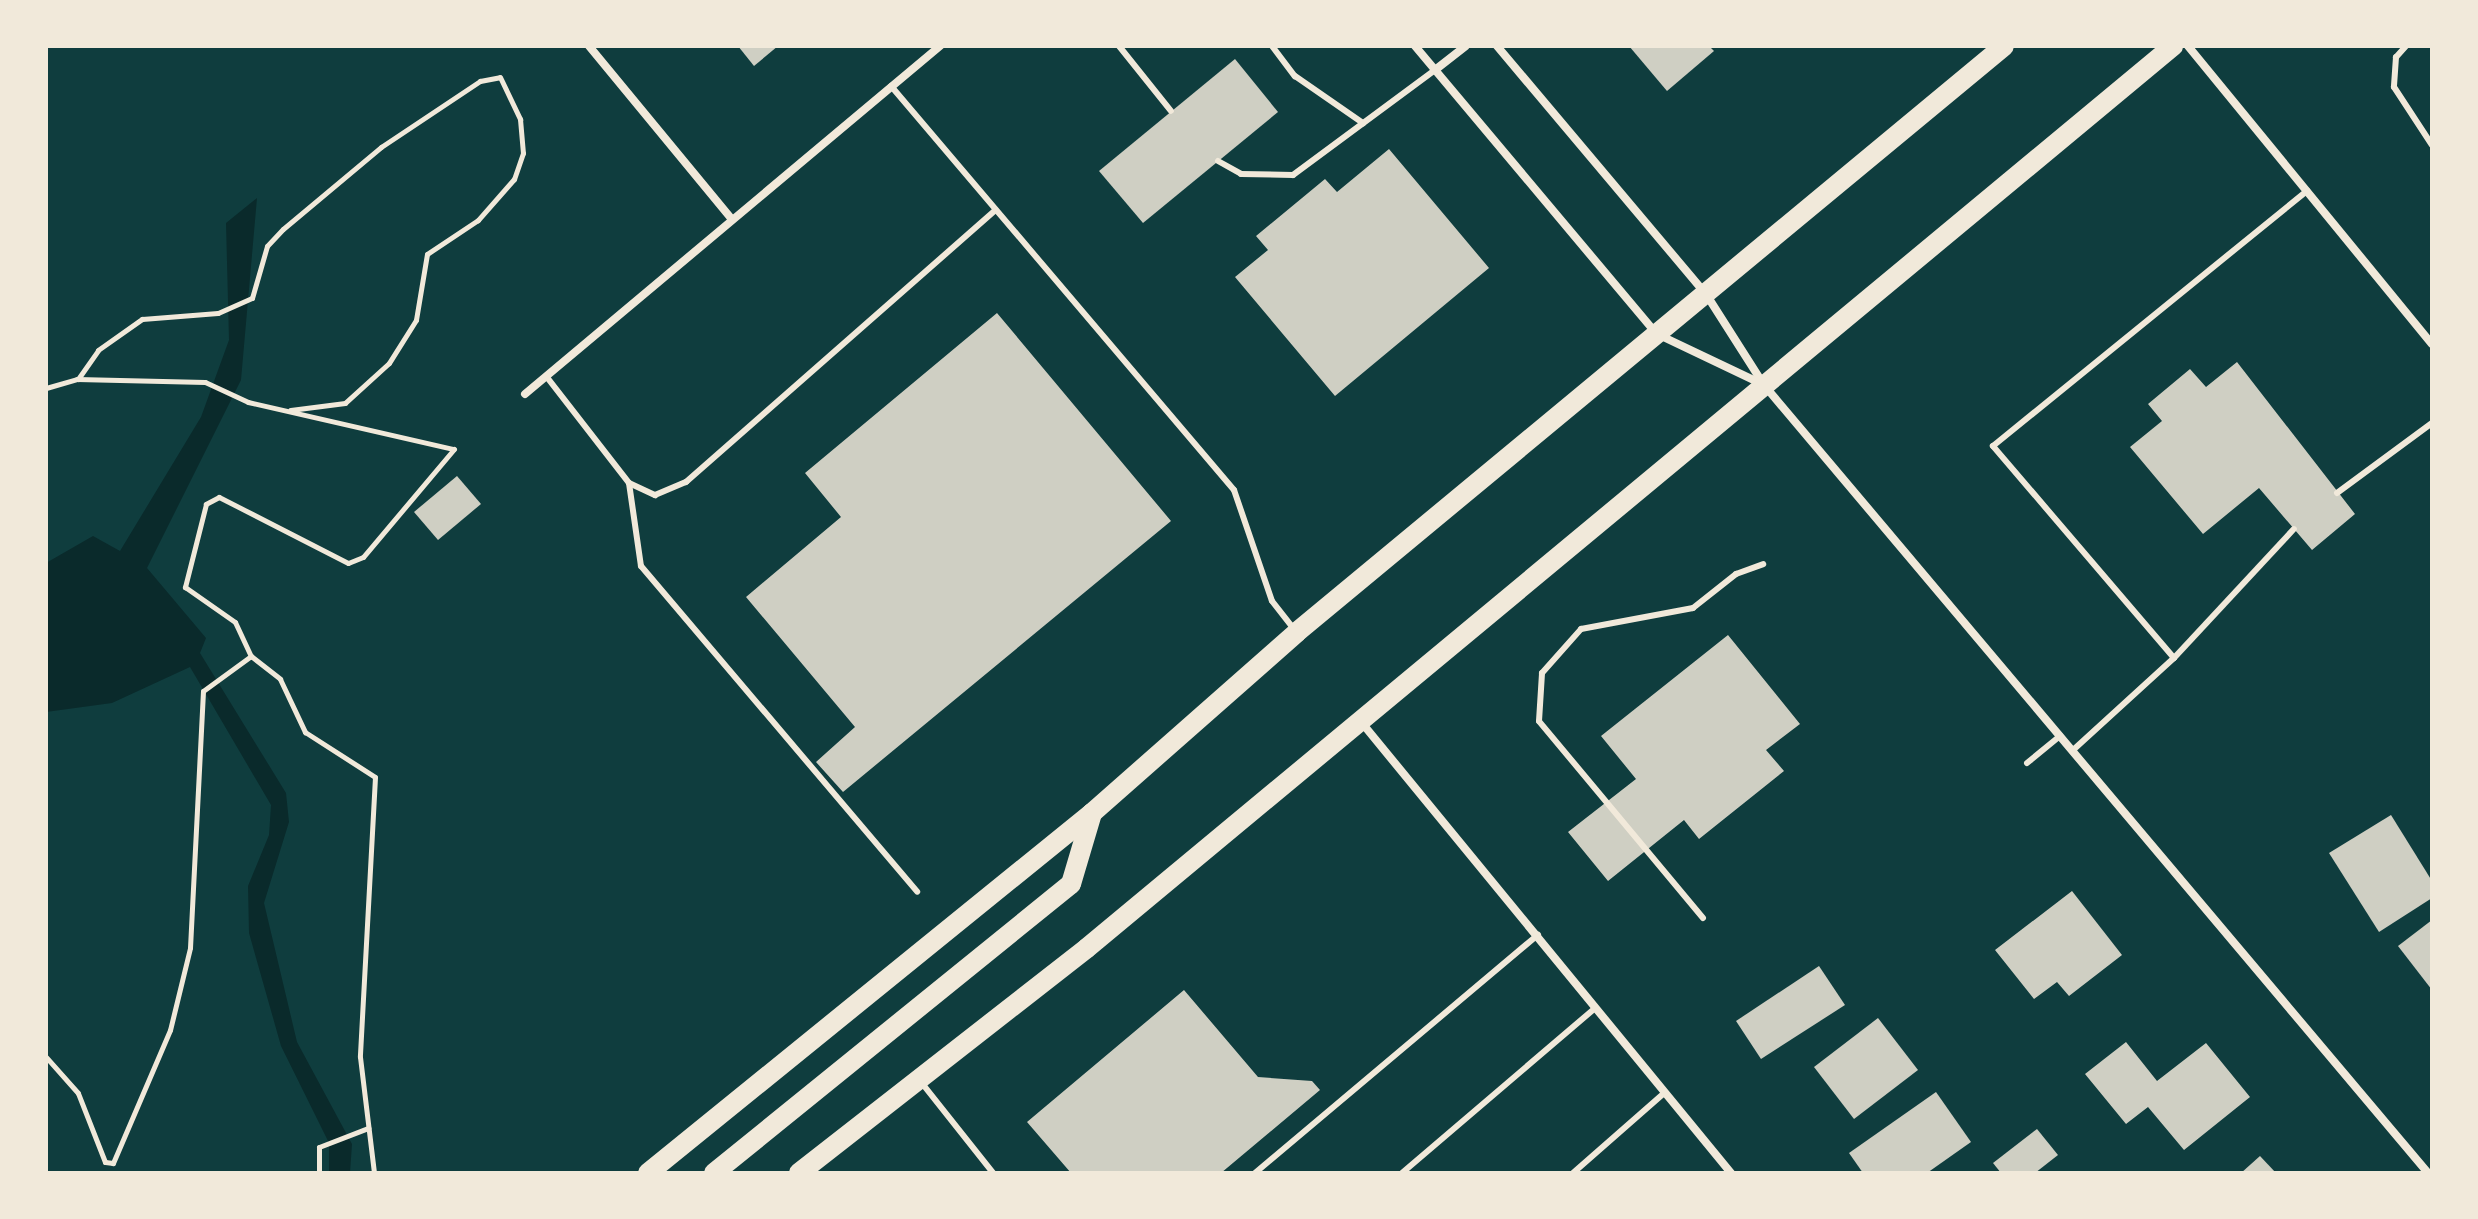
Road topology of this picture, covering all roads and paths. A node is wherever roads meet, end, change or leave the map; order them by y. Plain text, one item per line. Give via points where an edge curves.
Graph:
1 (589, 46) edge
2 (940, 46) edge
3 (1119, 46) edge
4 (1272, 46) edge
5 (1415, 46) edge
6 (1466, 46) edge
7 (1497, 46) edge
8 (2004, 46) edge
9 (2173, 46) edge
10 (2188, 46) edge
11 (2406, 46) edge
12 (1435, 70) junction
13 (891, 86) junction
14 (1171, 111) dead end
15 (1363, 123) junction
16 (2432, 145) edge
17 (1218, 161) dead end
18 (2307, 191) junction
19 (996, 210) junction
20 (730, 217) junction
21 (1706, 294) junction
22 (1657, 334) junction
23 (2432, 344) edge
24 (546, 376) junction
25 (77, 379) junction
26 (1764, 385) junction
27 (46, 388) edge
28 (525, 394) dead end
29 (285, 411) junction
30 (2432, 423) edge
31 (629, 483) junction
32 (2337, 493) dead end
33 (2294, 529) dead end
34 (1763, 564) dead end
35 (1297, 632) junction
36 (251, 656) junction
37 (2174, 658) junction
38 (1361, 722) junction
39 (2060, 736) junction
40 (2072, 751) junction
41 (2027, 763) dead end
42 (1092, 813) junction
43 (917, 892) dead end
44 (1703, 918) dead end
45 (1538, 935) junction
46 (1594, 1009) junction
47 (46, 1057) edge
48 (919, 1080) junction
49 (1664, 1093) junction
50 (368, 1128) junction
51 (319, 1173) edge
52 (374, 1173) edge
53 (648, 1173) edge
54 (714, 1173) edge
55 (799, 1173) edge
56 (993, 1173) edge
57 (1255, 1173) edge
58 (1402, 1173) edge
59 (1573, 1173) edge
60 (1731, 1173) edge
61 (2428, 1173) edge

1 - 20 street
2 - 13 street
3 - 14 lane
4 - 15 lane via 1295,76
5 - 12 street
6 - 12 street
7 - 21 street
8 - 21 main road
9 - 26 main road
10 - 18 street
11 - 16 lane via 2396,57 2394,87
12 - 15 lane
12 - 22 street
13 - 19 lane
13 - 20 street
15 - 17 lane via 1293,175 1241,174
18 - 23 street
18 - 37 lane via 1993,446
19 - 31 lane via 686,482 655,495
19 - 35 lane via 1234,490 1272,601
20 - 24 street
21 - 22 main road
21 - 26 street
22 - 26 street
22 - 35 main road
24 - 28 street
24 - 31 lane
25 - 27 path
25 - 29 path via 205,382 248,402
25 - 29 path via 98,350 142,319 218,313 252,298 267,246 283,229 381,147 480,81 500,77 520,119 523,153 501,200 427,254 416,320 389,363 345,403
26 - 38 main road
26 - 39 street
29 - 36 path via 454,449 363,557 348,563 219,497 206,504 185,587 235,622
30 - 32 lane
31 - 43 lane via 641,566
33 - 37 lane
34 - 44 lane via 1736,574 1693,608 1581,629 1542,673 1539,721
35 - 42 main road
36 - 47 path via 203,691 190,948 170,1030 113,1163 105,1162 78,1093
36 - 50 path via 280,679 305,732 375,777 360,1057
37 - 40 lane
38 - 45 street
38 - 48 main road
39 - 40 street
39 - 41 lane
40 - 61 street
42 - 53 main road
42 - 54 main road via 1071,884
45 - 46 street
45 - 57 lane
46 - 49 street
46 - 58 lane
48 - 55 main road
48 - 56 lane
49 - 59 lane
49 - 60 street
50 - 51 path via 319,1147
50 - 52 path

